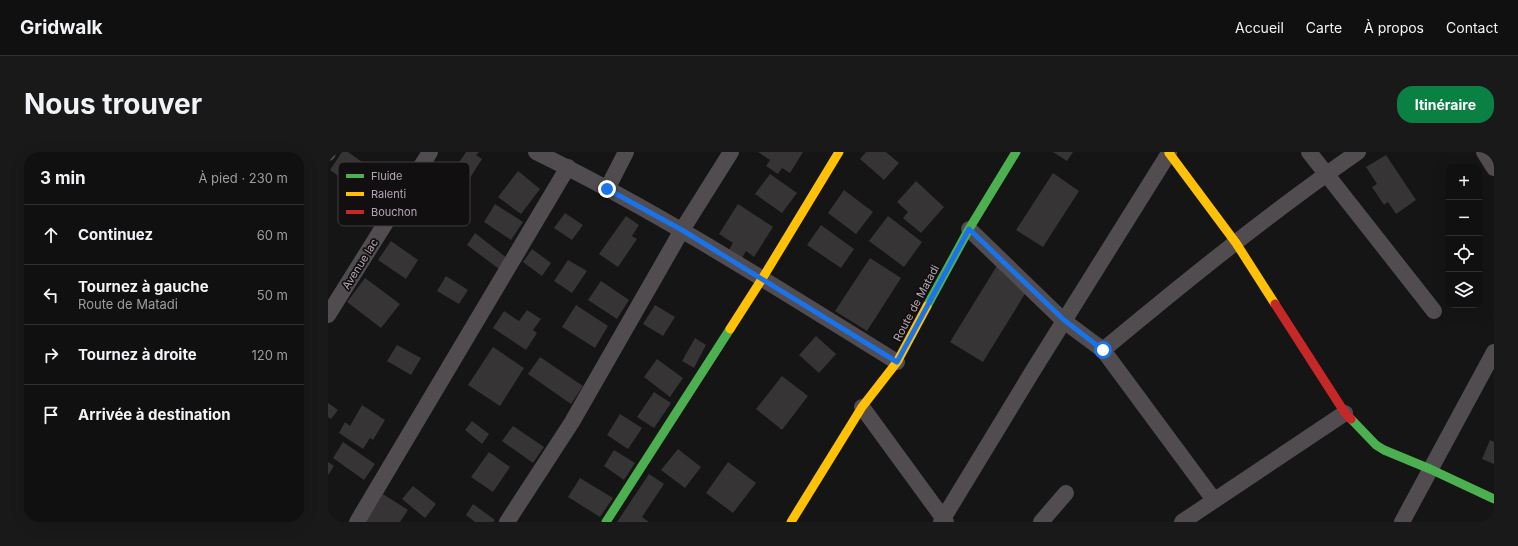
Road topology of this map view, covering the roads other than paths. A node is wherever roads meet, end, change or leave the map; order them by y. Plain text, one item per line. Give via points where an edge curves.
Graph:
1 (430, 152) edge
2 (536, 152) edge
3 (626, 152) edge
4 (731, 152) edge
5 (839, 152) edge
6 (1016, 152) edge
7 (1309, 152) edge
8 (1358, 152) edge
9 (1484, 152) edge
10 (1170, 153) edge
11 (424, 162) edge
12 (568, 167) junction
13 (1494, 168) edge
14 (1327, 174) junction
15 (607, 189) junction
16 (384, 226) edge
17 (969, 229) junction
18 (682, 230) junction
19 (1236, 244) junction
20 (762, 279) junction
21 (1434, 311) dead end
22 (328, 315) edge
23 (1064, 320) junction
24 (1103, 350) junction
25 (1494, 352) edge
26 (897, 362) junction
27 (862, 407) junction
28 (1345, 414) junction
29 (1430, 469) junction
30 (1066, 493) dead end
31 (1494, 499) edge
32 (1214, 500) junction
33 (944, 521) edge
34 (357, 522) edge
35 (507, 522) edge
36 (606, 522) edge
37 (792, 522) edge
38 (1041, 522) edge
39 (1182, 522) edge
40 (1402, 522) edge

1 - 11 street, Avenue lac
2 - 12 street
3 - 15 street
4 - 18 street
5 - 20 street
6 - 17 street, Route de Matadi
7 - 14 street
8 - 14 street
9 - 13 street
10 - 19 street
10 - 23 street
12 - 15 street
12 - 34 street
14 - 19 street
14 - 21 street
15 - 18 street
16 - 22 street, Avenue lac
17 - 23 street
17 - 26 street, Route de Matadi
18 - 20 street
18 - 35 street via 572,422
19 - 24 street
19 - 28 street
20 - 26 street
20 - 36 street
23 - 24 street
23 - 33 street
24 - 32 street
25 - 29 street
26 - 27 street, Route de Matadi
27 - 33 street
27 - 37 street, Route de Matadi
28 - 29 street via 1380,448
28 - 32 street
29 - 31 street
29 - 40 street
30 - 38 street
32 - 39 street

